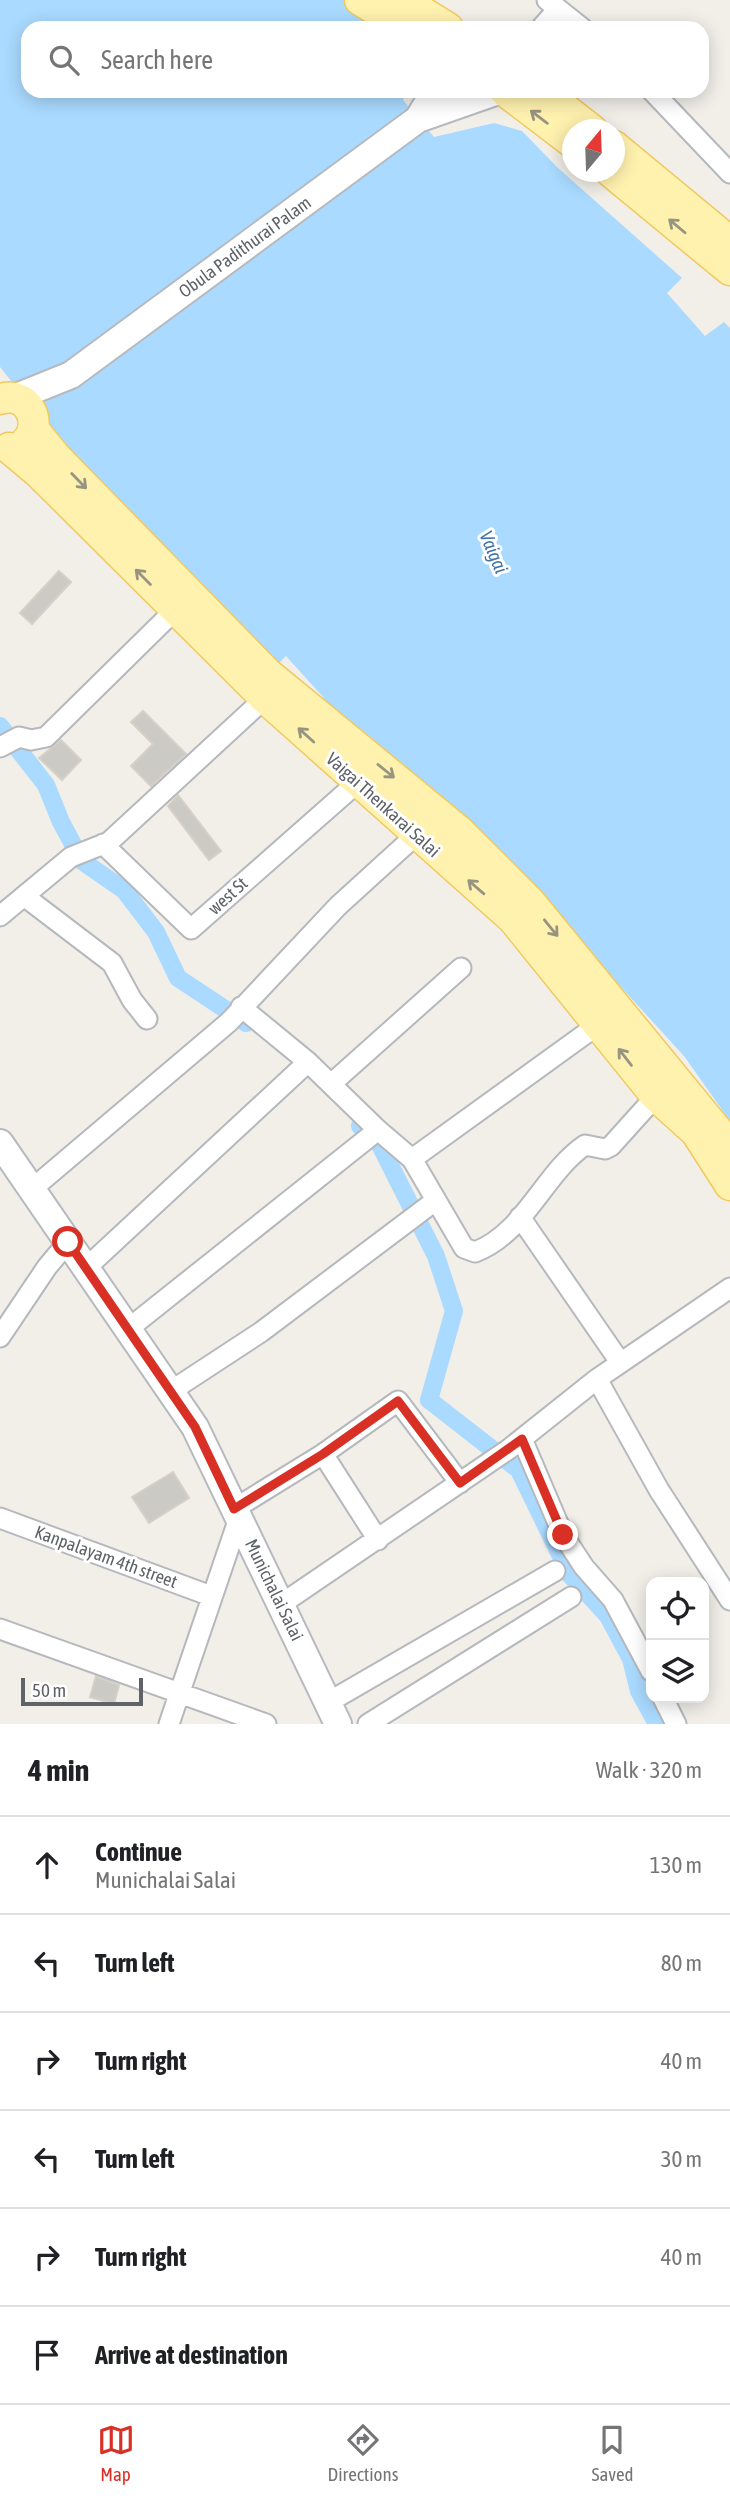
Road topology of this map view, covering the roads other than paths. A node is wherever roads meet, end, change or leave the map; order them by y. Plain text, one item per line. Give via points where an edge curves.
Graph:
1 (360, 0) edge
2 (403, 0) edge
3 (552, 5) edge
4 (394, 21) edge
5 (437, 21) edge
6 (544, 21) edge
7 (573, 21) edge
8 (431, 98) edge
9 (481, 98) edge
10 (514, 98) edge
11 (551, 98) edge
12 (659, 98) edge
13 (418, 119) junction
14 (578, 119) edge
15 (562, 134) edge
16 (625, 155) edge
17 (730, 173) edge
18 (623, 182) edge
19 (730, 242) edge
20 (730, 270) edge
21 (71, 375) junction
22 (5, 396) edge
23 (34, 426) junction
24 (5, 447) edge
25 (176, 609) junction
26 (265, 698) junction
27 (8, 742) edge
28 (358, 782) junction
29 (416, 835) junction
30 (87, 851) junction
31 (24, 896) junction
32 (0, 916) edge
33 (461, 968) dead end
34 (235, 1014) junction
35 (148, 1019) dead end
36 (599, 1024) junction
37 (302, 1069) junction
38 (331, 1084) junction
39 (656, 1096) junction
40 (371, 1137) junction
41 (0, 1143) edge
42 (730, 1146) edge
43 (412, 1159) junction
44 (730, 1185) edge
45 (32, 1189) junction
46 (424, 1211) junction
47 (520, 1217) junction
48 (68, 1242) junction
49 (86, 1268) junction
50 (730, 1288) edge
51 (128, 1329) junction
52 (2, 1331) edge
53 (620, 1362) junction
54 (597, 1379) junction
55 (171, 1391) junction
56 (516, 1444) junction
57 (323, 1454) junction
58 (460, 1483) junction
59 (237, 1513) junction
60 (0, 1518) edge
61 (378, 1540) junction
62 (555, 1571) dead end
63 (211, 1596) junction
64 (571, 1597) dead end
65 (730, 1600) edge
66 (280, 1605) junction
67 (0, 1629) edge
68 (646, 1662) edge
69 (180, 1693) junction
70 (666, 1703) edge
71 (332, 1713) edge
72 (169, 1724) edge
73 (266, 1724) edge
74 (368, 1724) edge
75 (676, 1724) edge

1 - 4 main road
2 - 5 main road
3 - 6 street
3 - 7 street
8 - 13 main road, Obula Padithurai Palam
9 - 13 main road, Obula Padithurai Palam
15 -> 10 main road
11 - 14 main road
12 - 17 street
13 - 21 main road, Obula Padithurai Palam
16 - 19 main road
20 -> 18 main road
21 - 22 main road, Obula Padithurai Palam
21 - 23 main road, Obula Padithurai Palam
22 - 23 main road, Vaigai Thenkarai Salai via 29,406
23 - 24 main road via 25,443
23 -> 42 main road, Vaigai Thenkarai Salai via 55,456 267,673 459,831 530,902
25 -> 24 main road, Vaigai Thenkarai Salai via 39,473
25 - 26 main road, Vaigai Thenkarai Salai
25 - 27 street via 46,737
28 -> 26 main road, Vaigai Thenkarai Salai
26 - 30 street via 109,842
28 - 29 main road, Vaigai Thenkarai Salai
28 - 30 street, west St via 191,929
29 - 34 street via 338,906
36 -> 29 main road, Vaigai Thenkarai Salai via 513,919
30 - 31 street
31 - 32 street
31 - 35 street via 112,963
33 - 38 street
34 - 37 street
34 - 45 street
39 -> 36 main road, Vaigai Thenkarai Salai
36 - 43 street
37 - 38 street
37 - 49 street
38 - 40 street
39 - 44 main road, Vaigai Thenkarai Salai via 696,1132
39 - 47 street via 611,1146 584,1145 567,1157
40 - 43 street
40 - 51 street
41 - 45 main road, Munichalai Salai
43 - 46 street
45 - 48 main road, Munichalai Salai
46 - 47 street via 464,1248 475,1252 488,1247
46 - 55 street via 261,1332
47 - 53 street
48 - 49 main road, Munichalai Salai
48 - 52 street
49 - 51 main road, Munichalai Salai
50 - 53 street
51 - 55 main road, Munichalai Salai
53 - 54 street
54 - 56 street
54 - 65 street via 659,1490
55 - 59 main road, Munichalai Salai via 195,1427
56 - 58 street
56 - 68 street via 563,1535 613,1600
57 - 58 street via 398,1401
57 - 59 street
57 - 61 street
58 - 61 street
59 - 63 street
59 - 66 main road, Munichalai Salai
60 - 63 street, Kanpalayam 4th street
61 - 66 street
62 - 71 street
63 - 69 street
64 - 74 street
66 - 71 main road, Munichalai Salai
67 - 69 street
69 - 72 street
69 - 73 street
70 - 75 street

